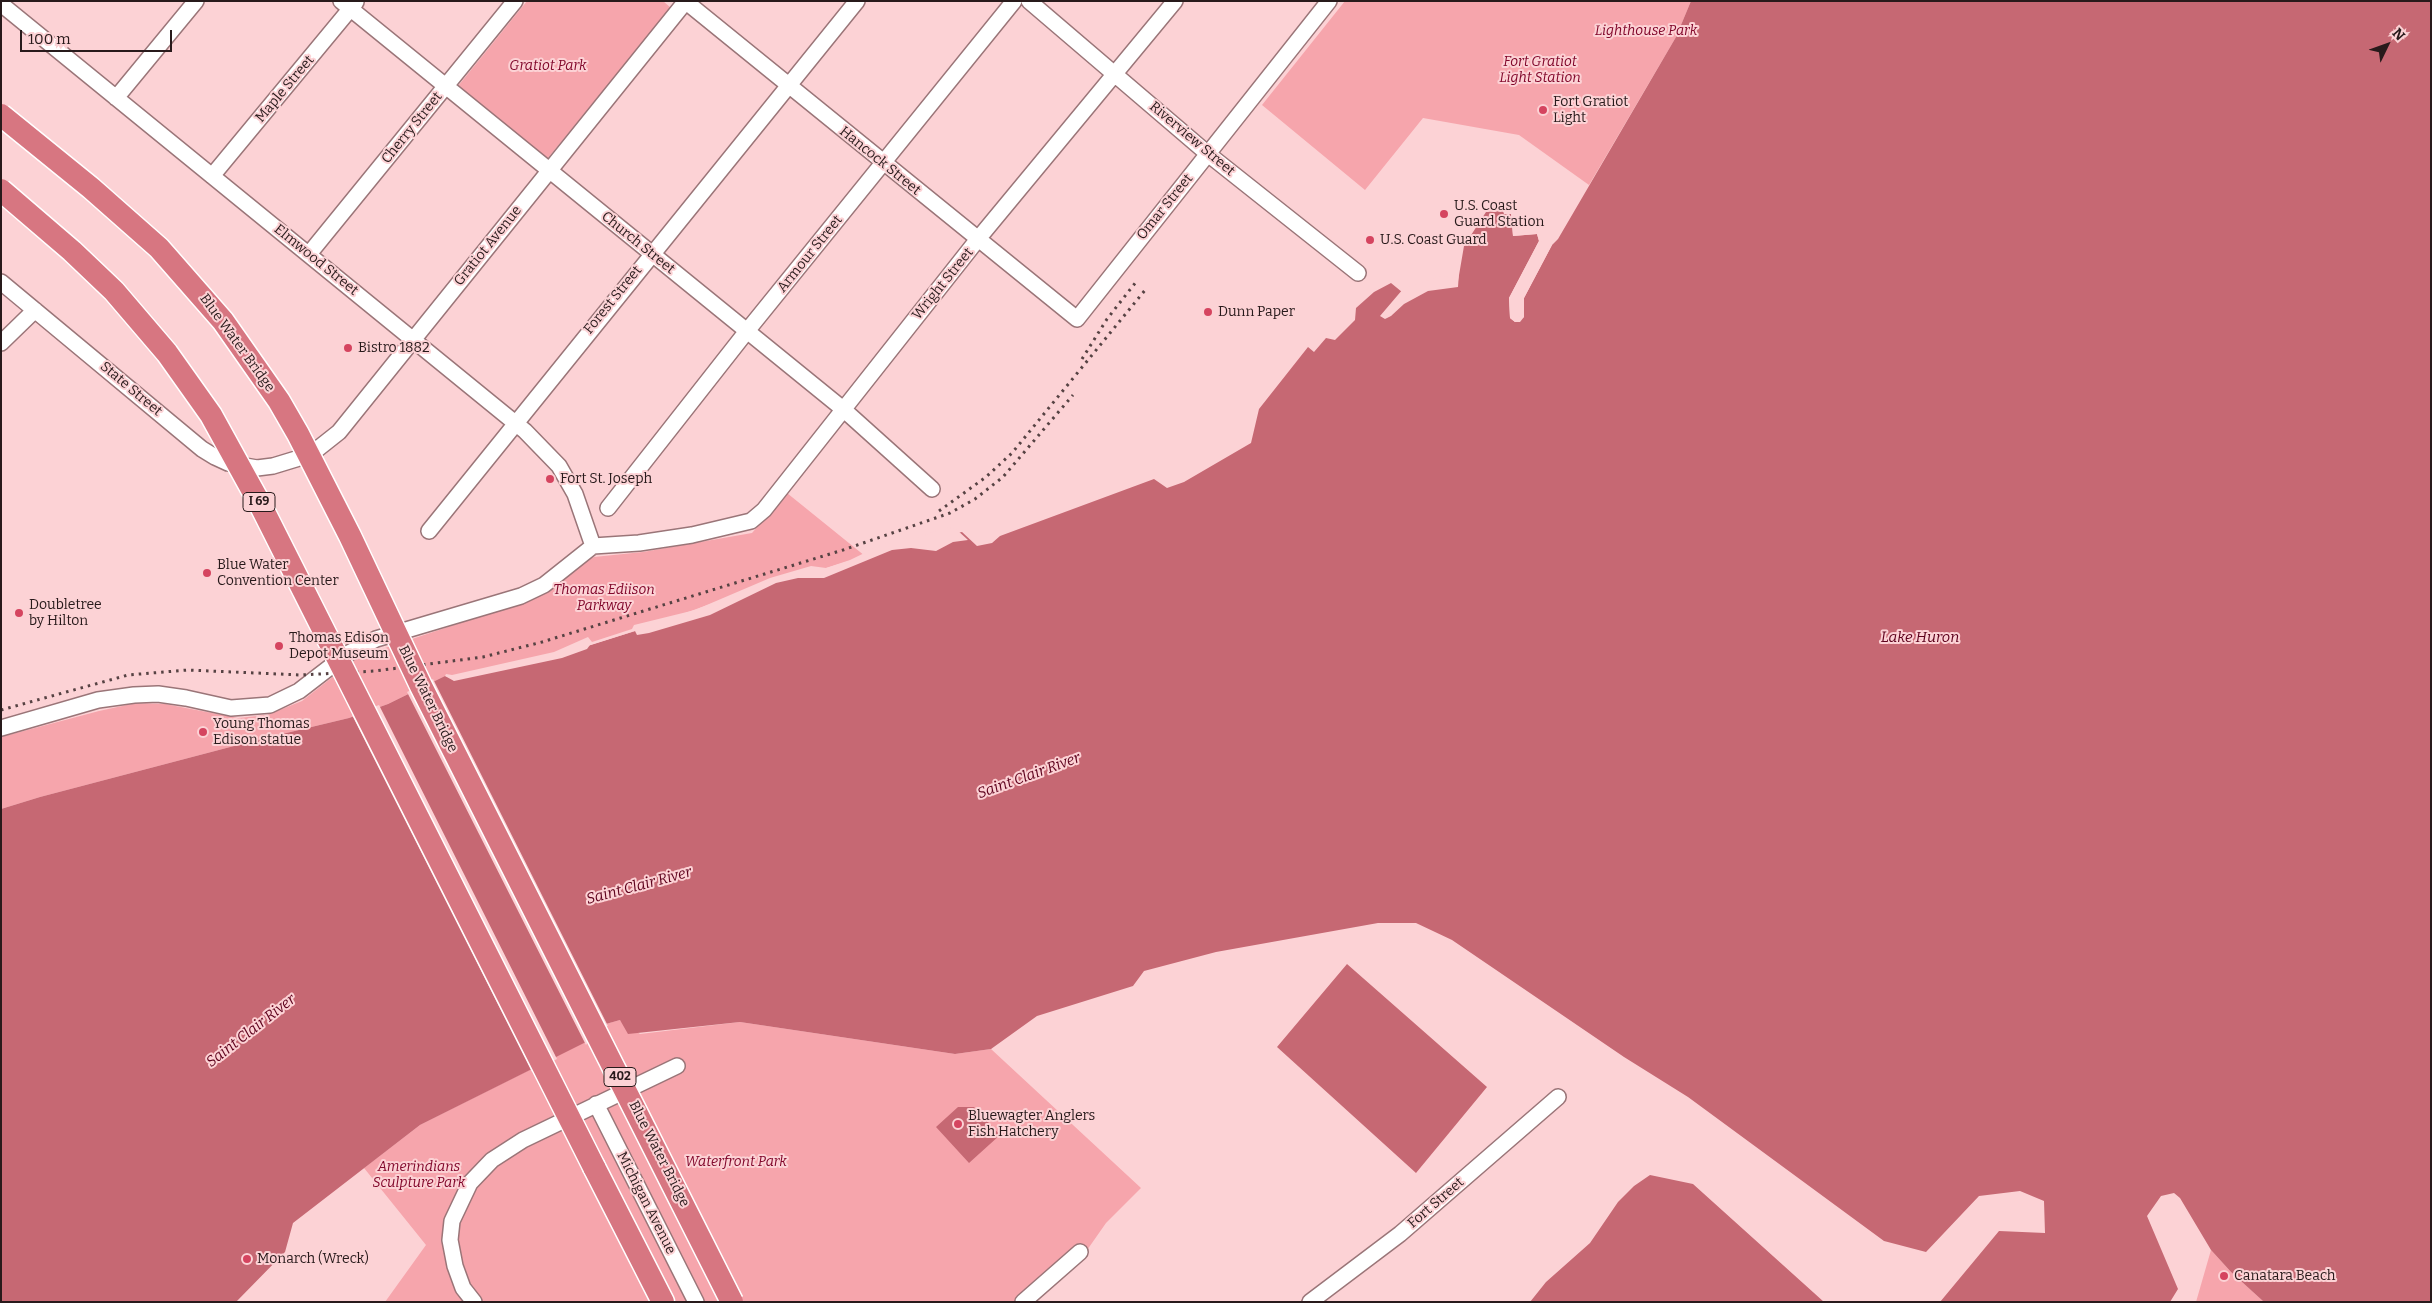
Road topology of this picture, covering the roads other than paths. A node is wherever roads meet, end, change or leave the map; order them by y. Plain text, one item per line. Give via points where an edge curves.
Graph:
1 (196, 1) edge
2 (516, 1) edge
3 (685, 1) edge
4 (856, 1) edge
5 (1014, 1) edge
6 (1029, 1) edge
7 (1174, 1) edge
8 (1329, 1) edge
9 (1, 4) edge
10 (350, 4) edge
11 (1116, 74) junction
12 (788, 85) junction
13 (446, 87) junction
14 (116, 98) junction
15 (1, 115) edge
16 (1208, 154) junction
17 (883, 164) junction
18 (549, 170) junction
19 (212, 176) junction
20 (1, 190) edge
21 (978, 239) junction
22 (308, 254) junction
23 (651, 254) junction
24 (1358, 273) dead end
25 (1, 282) edge
26 (35, 310) junction
27 (1077, 319) joint
28 (747, 331) junction
29 (412, 339) junction
30 (1, 343) edge
31 (843, 409) junction
32 (514, 424) junction
33 (273, 466) joint
34 (932, 489) dead end
35 (608, 508) dead end
36 (429, 531) dead end
37 (593, 546) junction
38 (1, 728) edge
39 (676, 1066) dead end
40 (1558, 1097) dead end
41 (596, 1104) junction
42 (1080, 1252) dead end
43 (474, 1302) edge
44 (663, 1302) edge
45 (696, 1302) edge
46 (732, 1302) edge
47 (1023, 1302) edge
48 (1310, 1302) edge

1 - 14 street
2 - 13 street, Cherry Street
3 - 12 street, Hancock Street
3 - 18 street, Gratiot Avenue
4 - 12 street, Forest Street
5 - 17 street, Armour Street
6 - 11 street, Riverview Street
7 - 11 street, Wright Street
8 - 16 street, Omar Street
9 - 14 street, Elmwood Street
10 - 13 street, Church Street
10 - 19 street, Maple Street
11 - 16 street, Riverview Street
11 - 21 street, Wright Street
12 - 17 street, Hancock Street
12 - 23 street, Forest Street
13 - 18 street, Church Street
13 - 22 street, Cherry Street
14 - 19 street, Elmwood Street
15 - 46 highway, Blue Water Bridge / 402, bridge via 160,248 213,308 259,370 298,434
16 - 24 street, Riverview Street
16 - 27 street, Omar Street
17 - 21 street, Hancock Street
17 - 28 street, Armour Street
18 - 23 street, Church Street
18 - 29 street, Gratiot Avenue
19 - 22 street, Elmwood Street
20 - 44 highway, I 69, bridge via 114,291 167,353 211,415 260,504
21 - 27 street, Hancock Street
21 - 31 street, Wright Street
22 - 29 street, Elmwood Street
23 - 28 street, Church Street
23 - 32 street, Forest Street
25 - 26 street, State Street
26 - 30 street
26 - 33 street, State Street via 202,449 228,463 244,467
28 - 31 street, Church Street
28 - 35 street, Armour Street
29 - 32 street, Elmwood Street
29 - 33 street, Gratiot Avenue via 338,432 315,451
31 - 34 street, Church Street
31 - 37 street, Wright Street via 751,521 692,535
32 - 36 street, Forest Street
32 - 37 street, Elmwood Street via 559,466 575,494
37 - 38 street via 544,585 521,596 376,639 347,654 300,691 270,705 230,708 158,694 134,695 98,700
39 - 41 street
40 - 48 street, Fort Street via 1400,1234
41 - 43 street via 523,1140 492,1160 470,1183 452,1221 450,1240 463,1288
41 - 45 street, Michigan Avenue
42 - 47 street

